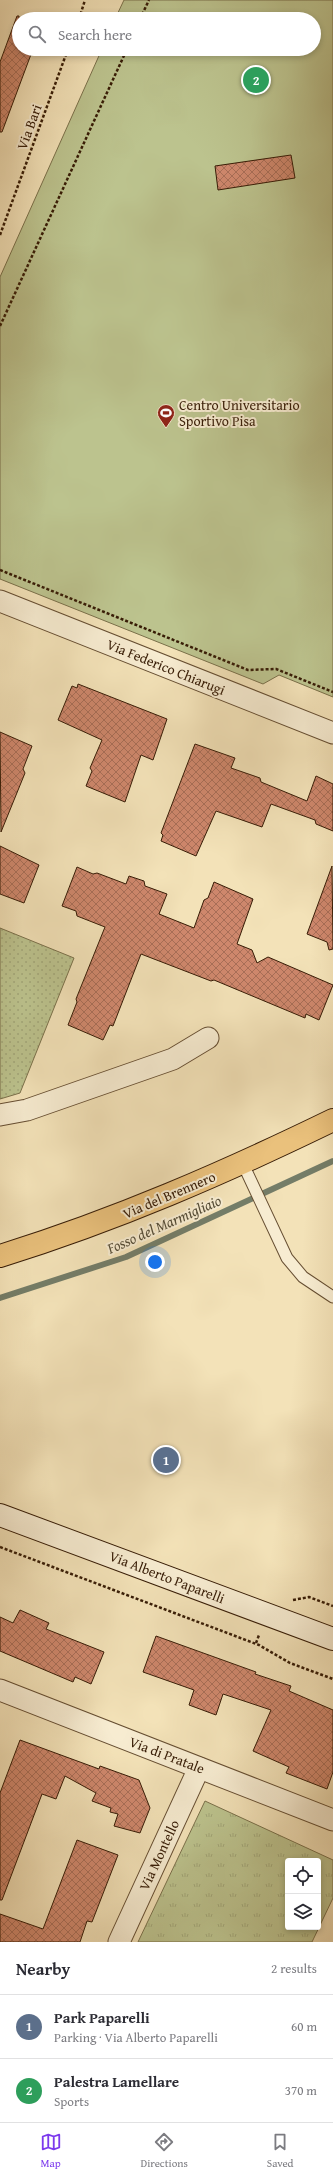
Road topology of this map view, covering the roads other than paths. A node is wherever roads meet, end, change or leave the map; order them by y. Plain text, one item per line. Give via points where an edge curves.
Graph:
1 (0, 601) edge
2 (333, 733) edge
3 (208, 1038) dead end
4 (0, 1115) edge
5 (333, 1120) edge
6 (243, 1164) junction
7 (0, 1256) edge
8 (333, 1297) edge
9 (0, 1515) edge
10 (333, 1639) edge
11 (0, 1690) edge
12 (199, 1768) junction
13 (333, 1820) edge
14 (119, 1942) edge

1 - 2 street, Via Federico Chiarugi
3 - 4 street via 173,1059 27,1110
5 - 6 main road, Via del Brennero
6 - 7 main road, Via del Brennero via 114,1218
6 - 8 lane via 287,1258 303,1277
9 - 10 main road, Via Alberto Paparelli
11 - 12 street, Via di Pratale
12 - 13 street, Via di Pratale
12 - 14 street, Via Montello

